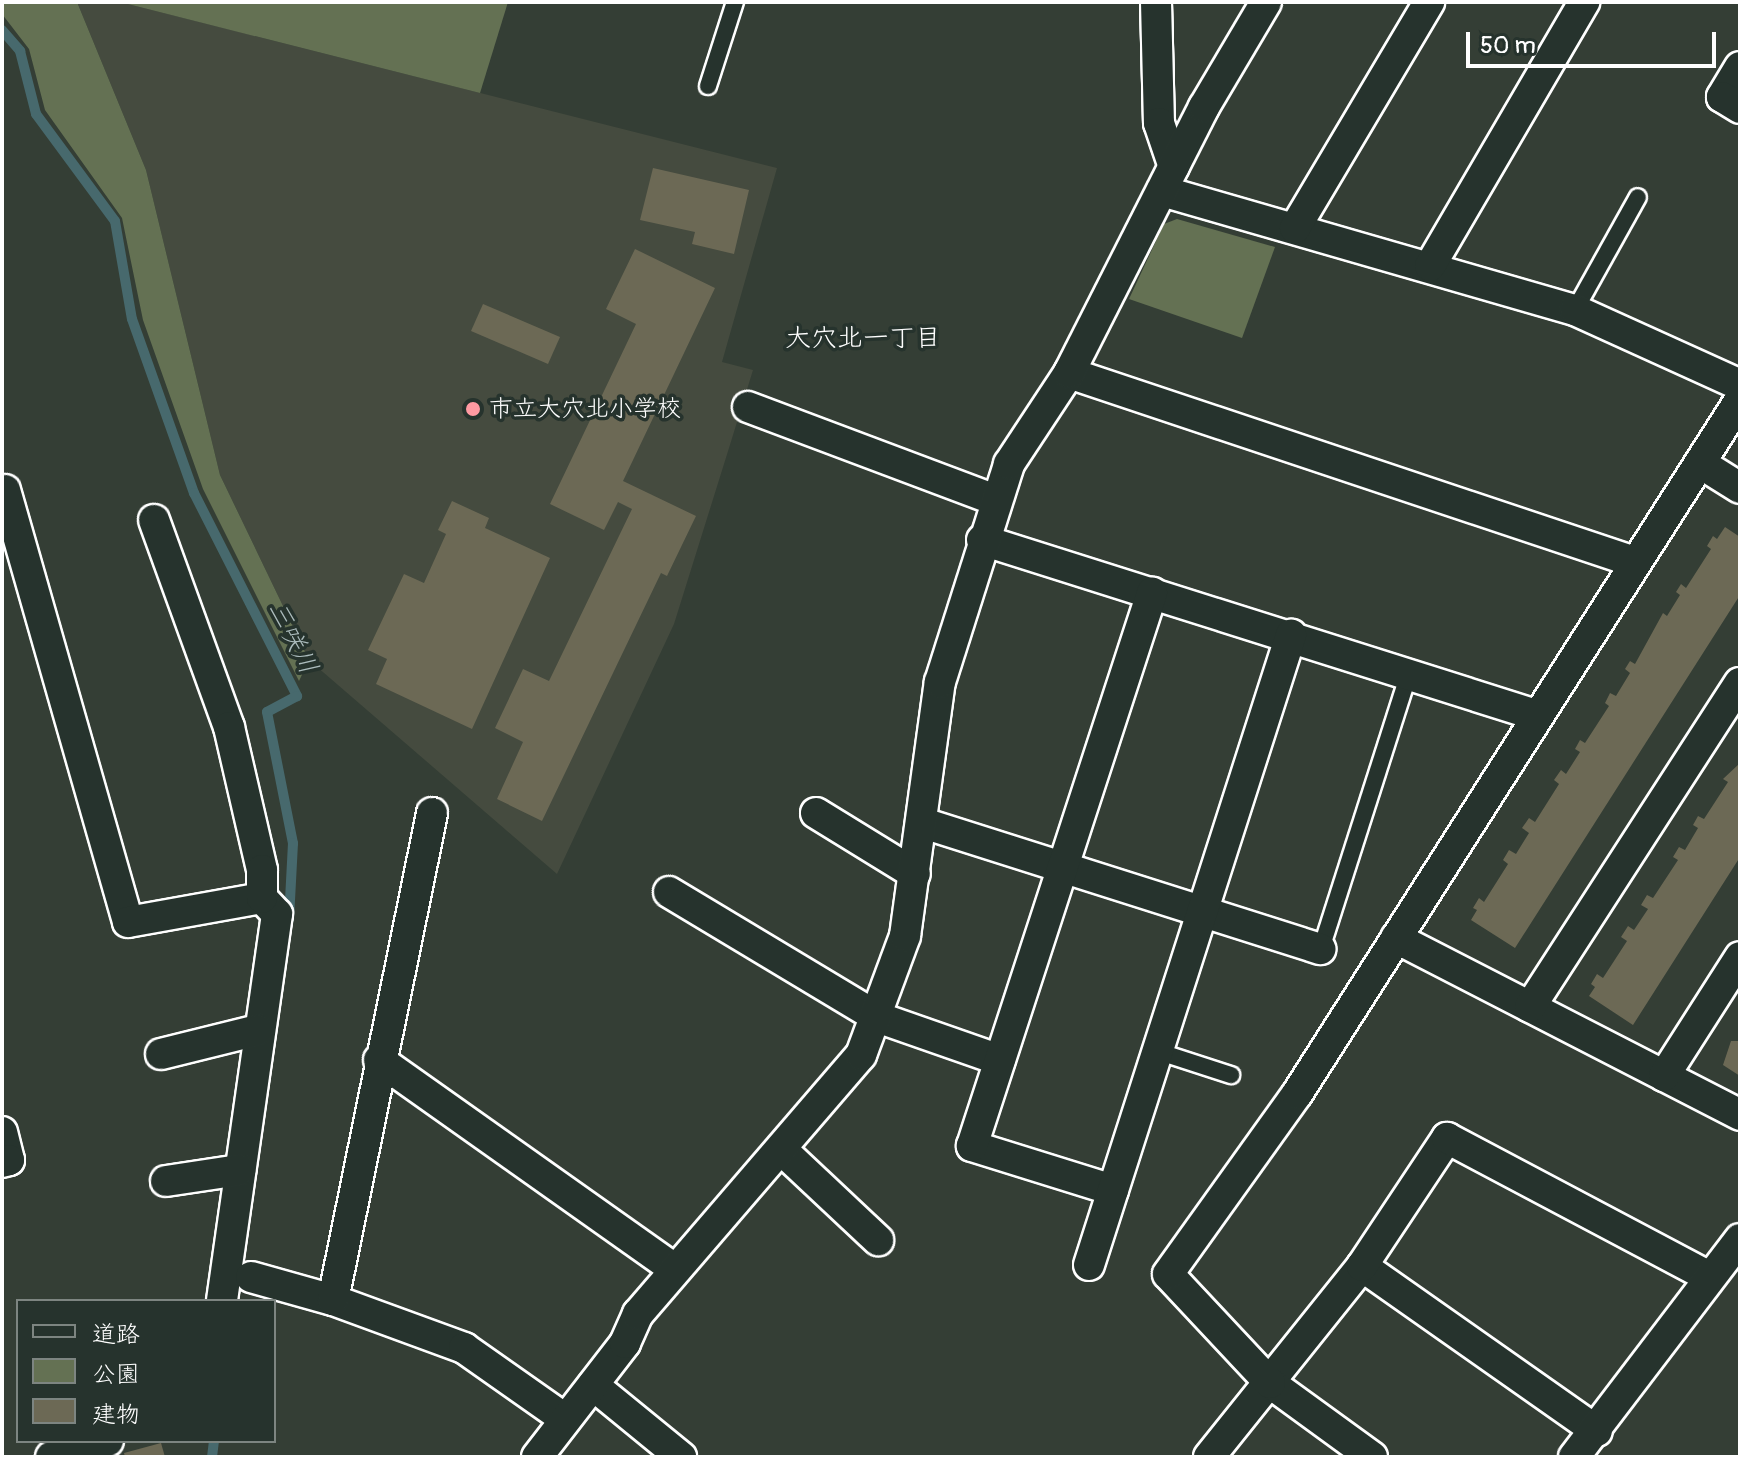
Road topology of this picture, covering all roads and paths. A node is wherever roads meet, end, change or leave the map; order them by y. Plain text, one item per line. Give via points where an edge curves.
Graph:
1 (735, 2) edge
2 (1156, 2) edge
3 (1266, 2) edge
4 (1429, 2) edge
5 (1584, 2) edge
6 (1740, 67) edge
7 (708, 86) dead end
8 (1740, 108) edge
9 (1168, 179) junction
10 (1638, 197) dead end
11 (1295, 228) junction
12 (1430, 266) junction
13 (1575, 310) junction
14 (1069, 373) junction
15 (1740, 385) edge
16 (1740, 400) edge
17 (748, 407) dead end
18 (1700, 463) junction
19 (1740, 488) edge
20 (5, 490) dead end
21 (996, 500) junction
22 (154, 520) dead end
23 (982, 540) junction
24 (1635, 562) junction
25 (1152, 593) junction
26 (1291, 635) junction
27 (1409, 674) junction
28 (1740, 683) edge
29 (1536, 715) junction
30 (432, 813) dead end
31 (816, 813) dead end
32 (923, 823) junction
33 (1063, 868) junction
34 (915, 874) junction
35 (669, 892) dead end
36 (262, 898) junction
37 (1202, 911) junction
38 (1396, 938) junction
39 (1321, 949) joint
40 (1740, 957) edge
41 (1530, 1007) junction
42 (877, 1017) junction
43 (258, 1030) junction
44 (1157, 1051) junction
45 (161, 1054) dead end
46 (379, 1060) junction
47 (1000, 1060) junction
48 (1231, 1075) dead end
49 (1664, 1076) junction
50 (1740, 1115) edge
51 (2, 1132) edge
52 (782, 1150) junction
53 (2, 1162) edge
54 (240, 1170) junction
55 (166, 1181) dead end
56 (1113, 1190) junction
57 (1740, 1239) edge
58 (878, 1240) dead end
59 (1089, 1265) dead end
60 (1362, 1266) junction
61 (674, 1269) junction
62 (1710, 1277) junction
63 (227, 1286) edge
64 (333, 1300) junction
65 (1270, 1383) junction
66 (593, 1385) junction
67 (565, 1419) junction
68 (1597, 1431) junction
69 (98, 1443) edge
70 (63, 1450) edge
71 (537, 1457) edge
72 (681, 1457) edge
73 (1209, 1457) edge
74 (1372, 1457) edge
75 (1574, 1457) edge

1 - 7 lane
2 - 9 street via 1159,123
3 - 9 street
4 - 11 street
5 - 12 street
6 - 8 street via 1722,97
9 - 11 street
9 - 14 street
10 - 13 lane
11 - 12 street
12 - 13 street
13 - 15 street
14 - 21 street via 1009,464
14 - 24 street
16 - 18 street
17 - 21 street
18 - 19 street
18 - 24 street
20 - 36 street via 128,922
21 - 23 street
22 - 36 street via 229,727 262,870
23 - 25 street
23 - 32 street via 940,682
24 - 29 street
25 - 26 street
25 - 33 street
26 - 27 street
26 - 37 street
27 - 29 street
27 - 39 lane
28 - 41 street
29 - 38 street
30 - 46 street
31 - 34 street
32 - 33 street
32 - 34 street
33 - 37 street
33 - 47 street
34 - 42 street via 905,936
35 - 42 street
36 - 43 street via 277,914
37 - 39 street
37 - 44 street
38 - 41 street
38 - 65 street via 1297,1094 1168,1274
40 - 49 street
41 - 49 street
42 - 47 street
42 - 52 street via 861,1055
43 - 45 street
43 - 54 street
44 - 48 lane
44 - 56 street
46 - 61 street
46 - 64 street
47 - 56 street via 972,1146
49 - 50 street
51 - 53 street via 9,1160
52 - 58 street
52 - 61 street
54 - 55 street
54 - 63 street
56 - 59 street
57 - 62 street
60 - 62 street via 1447,1138
60 - 65 street
60 - 68 street
61 - 66 street
62 - 68 street
63 - 64 street
64 - 67 street via 464,1348
65 - 73 street
65 - 74 street
66 - 67 street
66 - 72 street
67 - 71 street
68 - 75 street
69 - 70 street

